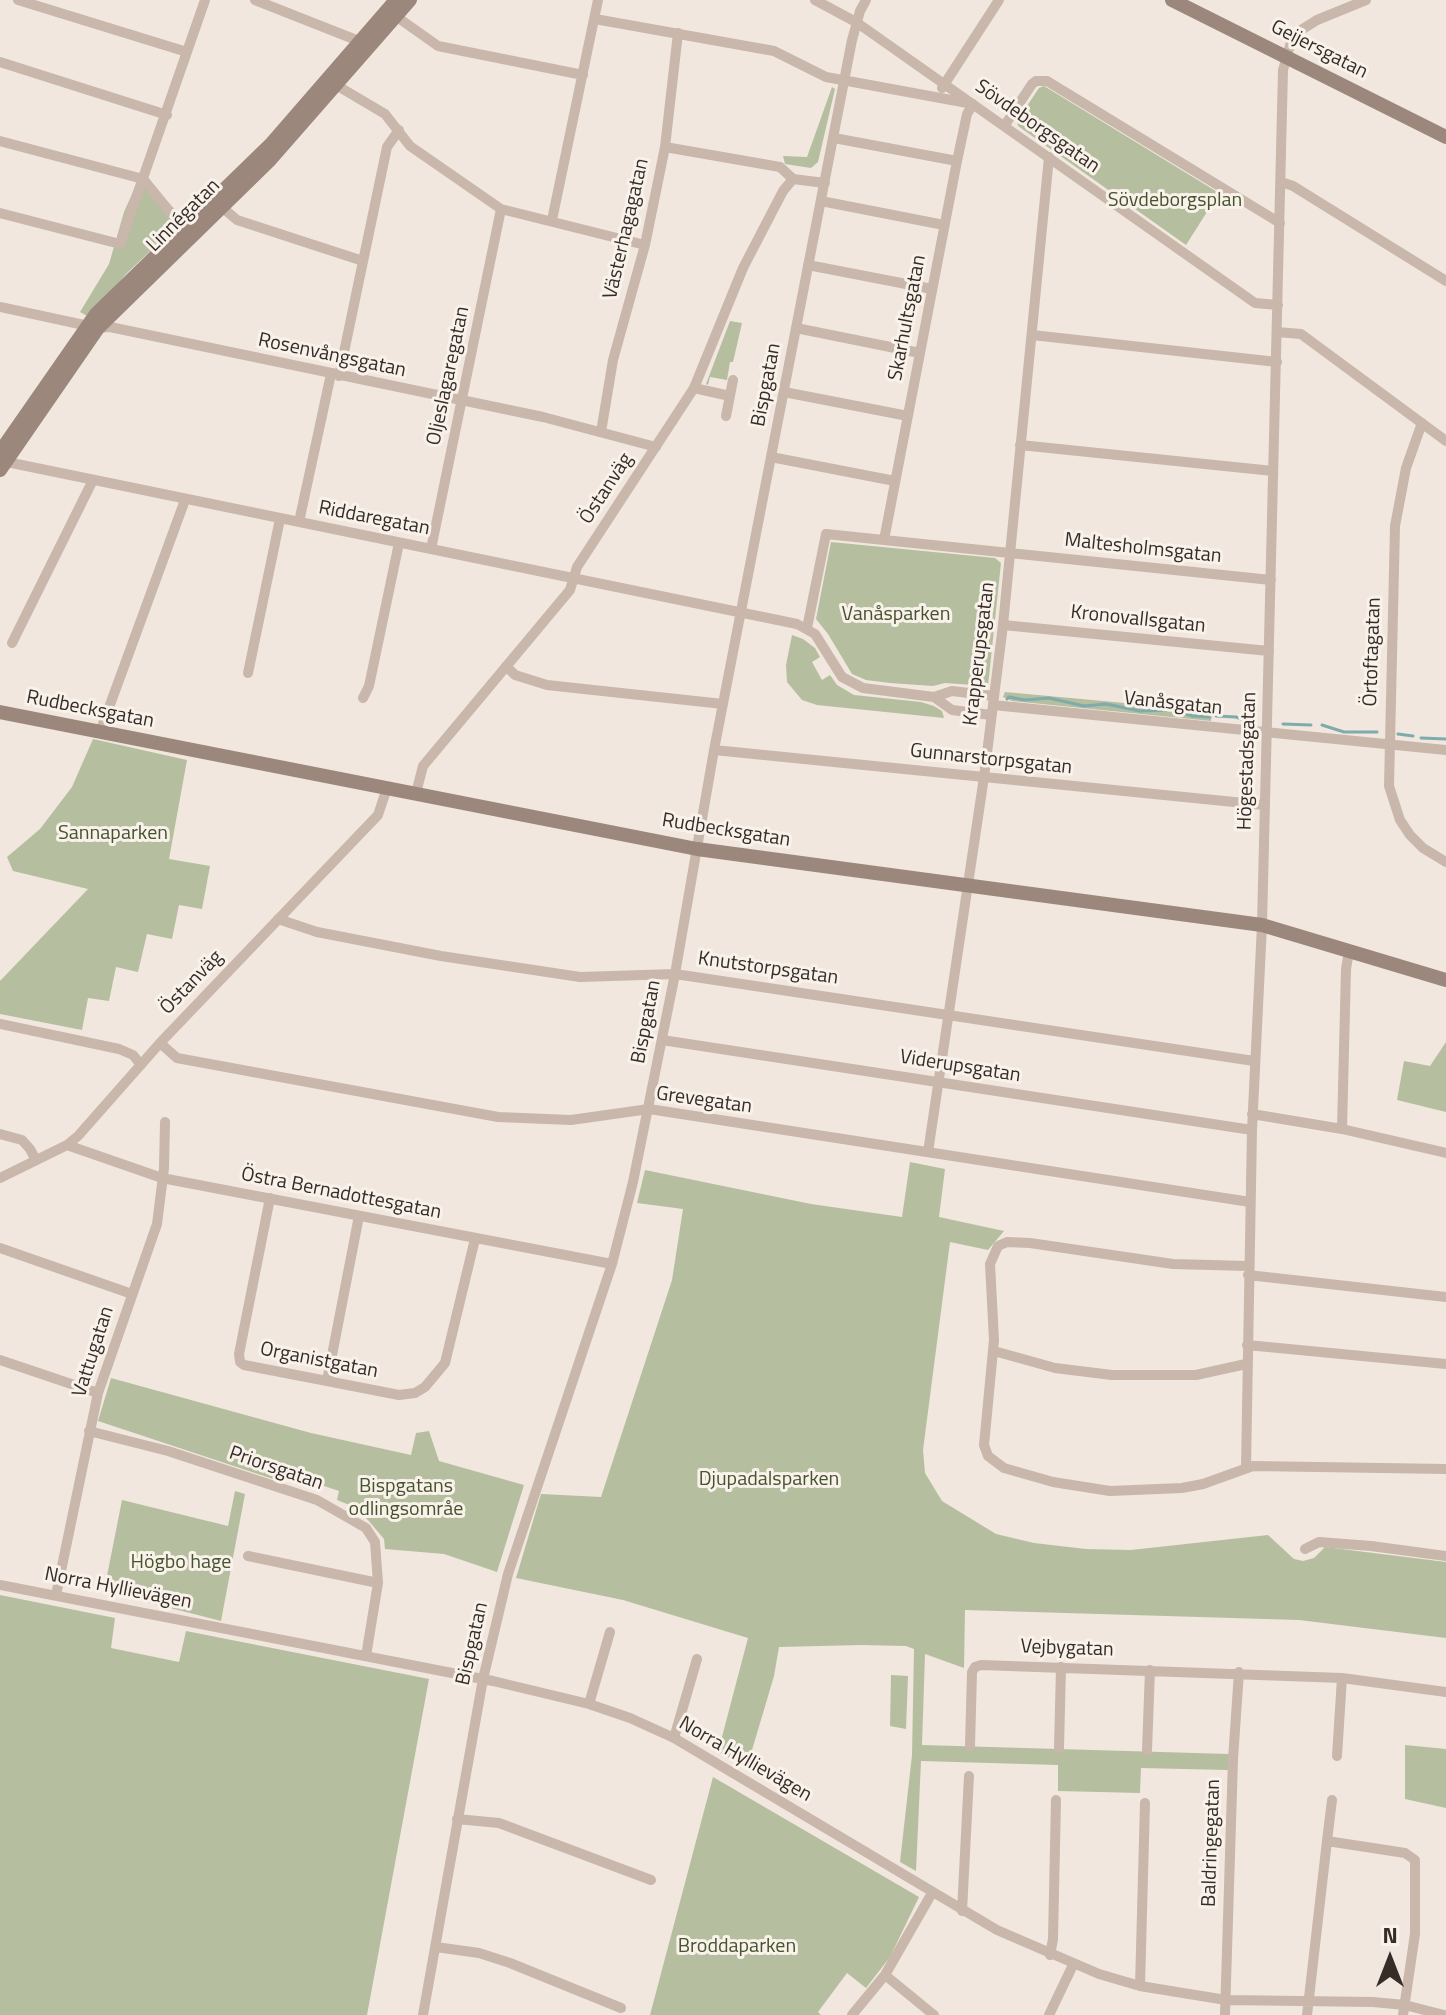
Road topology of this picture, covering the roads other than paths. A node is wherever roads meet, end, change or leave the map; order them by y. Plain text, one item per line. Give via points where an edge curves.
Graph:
1 (18, 0) edge
2 (205, 0) edge
3 (255, 0) edge
4 (410, 0) edge
5 (598, 0) edge
6 (815, 0) edge
7 (866, 0) edge
8 (999, 0) edge
9 (1172, 0) edge
10 (1366, 0) edge
11 (393, 9) edge
12 (595, 19) junction
13 (856, 22) junction
14 (678, 33) junction
15 (364, 44) junction
16 (187, 52) junction
17 (1287, 56) junction
18 (0, 62) edge
19 (583, 75) junction
20 (845, 79) junction
21 (944, 84) junction
22 (336, 85) junction
23 (937, 97) junction
24 (973, 104) junction
25 (167, 115) junction
26 (1005, 125) junction
27 (399, 130) junction
28 (1446, 137) edge
29 (834, 138) junction
30 (0, 141) edge
31 (665, 147) junction
32 (1049, 157) junction
33 (957, 161) junction
34 (143, 179) junction
35 (793, 179) junction
36 (1281, 182) junction
37 (825, 183) junction
38 (821, 201) junction
39 (218, 204) junction
40 (501, 209) junction
41 (0, 213) edge
42 (552, 220) junction
43 (1280, 223) junction
44 (944, 225) junction
45 (187, 232) junction
46 (645, 245) junction
47 (363, 261) junction
48 (808, 265) junction
49 (1446, 281) edge
50 (932, 289) junction
51 (1278, 305) junction
52 (0, 307) edge
53 (92, 327) junction
54 (796, 328) junction
55 (1277, 332) junction
56 (1032, 335) junction
57 (920, 353) junction
58 (1277, 362) junction
59 (335, 375) junction
60 (733, 380) dead end
61 (694, 388) junction
62 (784, 392) junction
63 (730, 396) junction
64 (462, 401) junction
65 (726, 416) dead end
66 (908, 416) junction
67 (1422, 423) junction
68 (601, 432) junction
69 (1446, 441) edge
70 (1020, 445) junction
71 (656, 447) junction
72 (771, 457) junction
73 (2, 461) edge
74 (1273, 471) junction
75 (93, 480) junction
76 (895, 481) junction
77 (185, 500) junction
78 (280, 519) junction
79 (299, 522) junction
80 (884, 540) junction
81 (399, 543) junction
82 (431, 549) junction
83 (1011, 554) junction
84 (574, 579) junction
85 (1271, 580) junction
86 (740, 613) junction
87 (1003, 625) junction
88 (807, 628) junction
89 (12, 643) dead end
90 (1269, 651) junction
91 (506, 666) junction
92 (248, 673) dead end
93 (934, 697) junction
94 (363, 698) dead end
95 (723, 704) junction
96 (992, 705) junction
97 (0, 712) edge
98 (100, 732) junction
99 (1266, 732) junction
100 (1389, 744) junction
101 (714, 750) junction
102 (1446, 750) edge
103 (984, 777) junction
104 (387, 788) junction
105 (416, 793) junction
106 (1264, 805) junction
107 (697, 849) junction
108 (1446, 862) edge
109 (968, 886) junction
110 (278, 919) junction
111 (1262, 925) junction
112 (1349, 951) junction
113 (675, 974) junction
114 (1446, 980) edge
115 (949, 1014) junction
116 (0, 1024) edge
117 (662, 1040) junction
118 (160, 1043) junction
119 (1254, 1061) junction
120 (141, 1065) junction
121 (938, 1082) junction
122 (649, 1109) junction
123 (1252, 1114) junction
124 (165, 1122) dead end
125 (1342, 1129) junction
126 (1252, 1130) junction
127 (0, 1134) edge
128 (67, 1145) junction
129 (928, 1152) junction
130 (1446, 1153) edge
131 (36, 1160) junction
132 (0, 1178) edge
133 (162, 1178) junction
134 (270, 1198) junction
135 (1250, 1202) junction
136 (359, 1216) junction
137 (475, 1239) junction
138 (0, 1248) edge
139 (612, 1264) junction
140 (1248, 1271) junction
141 (132, 1294) junction
142 (1446, 1297) edge
143 (1247, 1345) junction
144 (994, 1351) junction
145 (0, 1360) edge
146 (1246, 1364) junction
147 (1446, 1364) edge
148 (327, 1381) junction
149 (98, 1393) junction
150 (89, 1431) junction
151 (1246, 1467) junction
152 (1446, 1469) edge
153 (1305, 1549) dead end
154 (248, 1556) dead end
155 (1446, 1556) edge
156 (378, 1583) junction
157 (0, 1585) edge
158 (56, 1595) junction
159 (610, 1632) dead end
160 (366, 1656) junction
161 (697, 1659) dead end
162 (1061, 1667) junction
163 (1150, 1670) junction
164 (1239, 1672) junction
165 (1342, 1678) junction
166 (483, 1679) junction
167 (1446, 1692) edge
168 (589, 1704) junction
169 (674, 1738) junction
170 (970, 1746) dead end
171 (1059, 1748) dead end
172 (1147, 1750) dead end
173 (1337, 1756) dead end
174 (969, 1776) dead end
175 (1056, 1800) dead end
176 (1332, 1800) dead end
177 (1145, 1803) dead end
178 (457, 1819) junction
179 (1327, 1841) junction
180 (651, 1880) dead end
181 (932, 1893) junction
182 (962, 1911) junction
183 (436, 1947) junction
184 (1050, 1955) junction
185 (1073, 1965) junction
186 (885, 1975) junction
187 (1140, 1986) junction
188 (1226, 2000) junction
189 (1307, 2002) junction
190 (621, 2008) dead end
191 (1404, 2010) edge
192 (423, 2015) edge
193 (852, 2015) edge
194 (934, 2015) edge
195 (1049, 2015) edge
196 (1225, 2015) edge
197 (1307, 2015) edge
198 (1444, 2015) edge

1 - 16 street
2 - 16 street
3 - 15 street
4 - 11 street, Linnégatan
5 - 12 street
6 - 13 street, Sövdeborgsgatan
7 - 13 street
8 - 21 street
9 - 17 street, Geijersgatan
10 - 17 street via 1301,30
11 - 15 street, Linnégatan
11 - 19 street via 438,46
12 - 14 street
12 - 19 street
13 - 20 street, Bispgatan
13 - 21 street, Sövdeborgsgatan
14 - 20 street via 774,51 826,77
14 - 31 street, Västerhagagatan
15 - 22 street, Linnégatan
15 - 39 street, Linnégatan
16 - 25 street
17 - 28 street, Geijersgatan
17 - 36 street, Högestadsgatan
18 - 25 street
19 - 42 street
20 - 23 street
20 - 29 street, Bispgatan
21 - 23 street
21 - 24 street, Sövdeborgsgatan
22 - 27 street via 385,114
22 - 39 street, Linnégatan via 276,153
23 - 24 street
24 - 26 street, Sövdeborgsgatan
24 - 33 street, Skarhultsgatan
25 - 34 street
26 - 32 street, Sövdeborgsgatan
26 - 43 street via 1032,84 1047,81
27 - 40 street via 410,146
27 - 47 street via 387,147
29 - 33 street
29 - 37 street, Bispgatan
30 - 34 street
31 - 35 street via 780,167
31 - 46 street, Västerhagagatan
32 - 51 street, Sövdeborgsgatan via 1255,303
32 - 56 street, Krapperupsgatan
33 - 44 street, Skarhultsgatan
34 - 41 street via 120,244
34 - 45 street
35 - 37 street
35 - 61 street, Östanväg via 743,268
36 - 43 street, Högestadsgatan
36 - 49 street
37 - 38 street, Bispgatan
38 - 44 street
38 - 48 street, Bispgatan
39 - 45 street, Linnégatan
39 - 47 street via 237,220
40 - 42 street
40 - 64 street, Oljeslagaregatan
42 - 46 street
43 - 51 street, Högestadsgatan
44 - 50 street, Skarhultsgatan
45 - 53 street, Linnégatan
46 - 68 street, Västerhagagatan via 613,360
47 - 59 street
48 - 50 street
48 - 54 street, Bispgatan
50 - 57 street, Skarhultsgatan
51 - 55 street, Högestadsgatan
52 - 53 street, Rosenvångsgatan
53 - 59 street, Rosenvångsgatan
53 - 73 street, Linnégatan
54 - 57 street
54 - 62 street, Bispgatan
55 - 58 street, Högestadsgatan
55 - 67 street via 1301,334
56 - 58 street
56 - 70 street, Krapperupsgatan
57 - 66 street, Skarhultsgatan
58 - 74 street, Högestadsgatan
59 - 64 street, Rosenvångsgatan
59 - 79 street
60 - 63 street
61 - 63 street
61 - 71 street, Östanväg
62 - 66 street
62 - 72 street, Bispgatan
63 - 65 street
64 - 68 street, Rosenvångsgatan
64 - 82 street, Oljeslagaregatan
66 - 76 street, Skarhultsgatan
67 - 69 street
67 - 100 street, Örtoftagatan via 1406,468 1395,526
68 - 71 street, Rosenvångsgatan
70 - 74 street
70 - 83 street, Krapperupsgatan
71 - 84 street, Östanväg
72 - 76 street
72 - 86 street, Bispgatan
73 - 75 street, Riddaregatan
74 - 85 street, Högestadsgatan
75 - 77 street, Riddaregatan
75 - 89 street
76 - 80 street, Skarhultsgatan
77 - 78 street, Riddaregatan
77 - 98 street
78 - 79 street, Riddaregatan
78 - 92 street
79 - 81 street, Riddaregatan
80 - 83 street, Maltesholmsgatan
80 - 88 street, Maltesholmsgatan via 826,534
81 - 82 street, Riddaregatan
81 - 94 street
82 - 84 street, Riddaregatan
83 - 85 street, Maltesholmsgatan
83 - 87 street, Krapperupsgatan
84 - 86 street, Riddaregatan
84 - 91 street, Östanväg
85 - 90 street, Högestadsgatan
86 - 88 street
86 - 95 street, Bispgatan
87 - 90 street, Kronovallsgatan
87 - 96 street, Krapperupsgatan
88 - 93 street via 851,684
90 - 99 street, Högestadsgatan
91 - 95 street via 515,675 547,685
91 - 105 street, Östanväg via 423,766
93 - 96 street via 952,691
93 - 96 street via 952,710
95 - 101 street, Bispgatan
96 - 99 street, Vanåsgatan
96 - 103 street, Krapperupsgatan
97 - 98 street, Rudbecksgatan
98 - 104 street, Rudbecksgatan
99 - 100 street, Vanåsgatan
99 - 106 street, Högestadsgatan
100 - 102 street, Vanåsgatan
100 - 108 street, Örtoftagatan via 1389,786 1400,820 1423,848
101 - 103 street, Gunnarstorpsgatan
101 - 107 street, Bispgatan
103 - 106 street, Gunnarstorpsgatan
103 - 109 street, Krapperupsgatan
104 - 105 street, Rudbecksgatan
104 - 110 street, Östanväg via 378,815
105 - 107 street, Rudbecksgatan
106 - 111 street, Högestadsgatan
107 - 109 street, Rudbecksgatan
107 - 113 street, Bispgatan
109 - 111 street, Rudbecksgatan
109 - 115 street, Krapperupsgatan
110 - 113 street, Knutstorpsgatan via 317,932 441,956 580,977
110 - 118 street, Östanväg
111 - 112 street, Rudbecksgatan
111 - 119 street, Högestadsgatan
112 - 114 street, Rudbecksgatan
112 - 125 street
113 - 115 street, Knutstorpsgatan
113 - 117 street, Bispgatan
115 - 119 street, Knutstorpsgatan
115 - 121 street, Krapperupsgatan
116 - 120 street via 119,1049
117 - 121 street, Viderupsgatan
117 - 122 street, Bispgatan
118 - 120 street, Östanväg
118 - 122 street, Grevegatan via 177,1058 498,1117 571,1120
119 - 123 street, Högestadsgatan
120 - 128 street, Östanväg
121 - 126 street, Viderupsgatan
121 - 129 street, Krapperupsgatan
122 - 129 street, Grevegatan
122 - 139 street, Bispgatan
123 - 125 street
123 - 126 street, Högestadsgatan
124 - 133 street, Vattugatan
125 - 130 street
126 - 135 street, Högestadsgatan
127 - 131 street via 22,1140
128 - 131 street, Östanväg
128 - 133 street, Östra Bernadottesgatan
129 - 135 street, Grevegatan
131 - 132 street, Östanväg
133 - 134 street, Östra Bernadottesgatan
133 - 141 street, Vattugatan via 157,1224
134 - 136 street, Östra Bernadottesgatan
134 - 148 street, Organistgatan via 240,1362
135 - 140 street, Högestadsgatan
136 - 137 street, Östra Bernadottesgatan
136 - 148 street
137 - 139 street, Östra Bernadottesgatan
137 - 148 street, Organistgatan via 445,1363 425,1387 399,1395
138 - 141 street
139 - 166 street, Bispgatan via 511,1562
140 - 142 street
140 - 143 street, Högestadsgatan
140 - 144 street via 1007,1242 998,1246 990,1264
141 - 149 street, Vattugatan
143 - 146 street, Högestadsgatan
143 - 147 street
144 - 146 street via 1055,1368 1112,1375 1196,1375
144 - 151 street via 984,1445 988,1456 1004,1468 1083,1488 1136,1491 1203,1484
145 - 149 street
146 - 151 street, Högestadsgatan
149 - 150 street, Vattugatan
150 - 156 street, Priorsgatan via 317,1500 346,1515 366,1528 375,1542
150 - 158 street, Vattugatan
151 - 152 street
153 - 155 street via 1319,1542
154 - 156 street
156 - 160 street, Priorsgatan
157 - 158 street, Norra Hyllievägen
158 - 160 street, Norra Hyllievägen
159 - 168 street
160 - 166 street, Norra Hyllievägen
161 - 169 street
162 - 163 street, Vejbygatan
162 - 170 street, Vejbygatan via 975,1667
162 - 171 street
163 - 164 street, Vejbygatan
163 - 172 street
164 - 165 street, Vejbygatan
164 - 188 street, Baldringegatan
165 - 167 street, Vejbygatan
165 - 173 street
166 - 168 street, Norra Hyllievägen
166 - 178 street, Bispgatan
168 - 169 street, Norra Hyllievägen
169 - 181 street, Norra Hyllievägen
174 - 182 street
175 - 184 street
176 - 179 street
177 - 187 street
178 - 180 street via 499,1823
178 - 183 street, Bispgatan
179 - 189 street
179 - 191 street via 1405,1853 1415,1860 1415,1934
181 - 182 street, Norra Hyllievägen
181 - 186 street
182 - 184 street, Norra Hyllievägen
183 - 190 street via 510,1963
183 - 192 street, Bispgatan
184 - 185 street, Norra Hyllievägen
185 - 187 street, Norra Hyllievägen
185 - 195 street
186 - 193 street
186 - 194 street
187 - 188 street, Norra Hyllievägen
188 - 189 street, Norra Hyllievägen
188 - 196 street, Baldringegatan
189 - 191 street, Norra Hyllievägen via 1343,2000
189 - 197 street
191 - 198 street, Norra Hyllievägen

